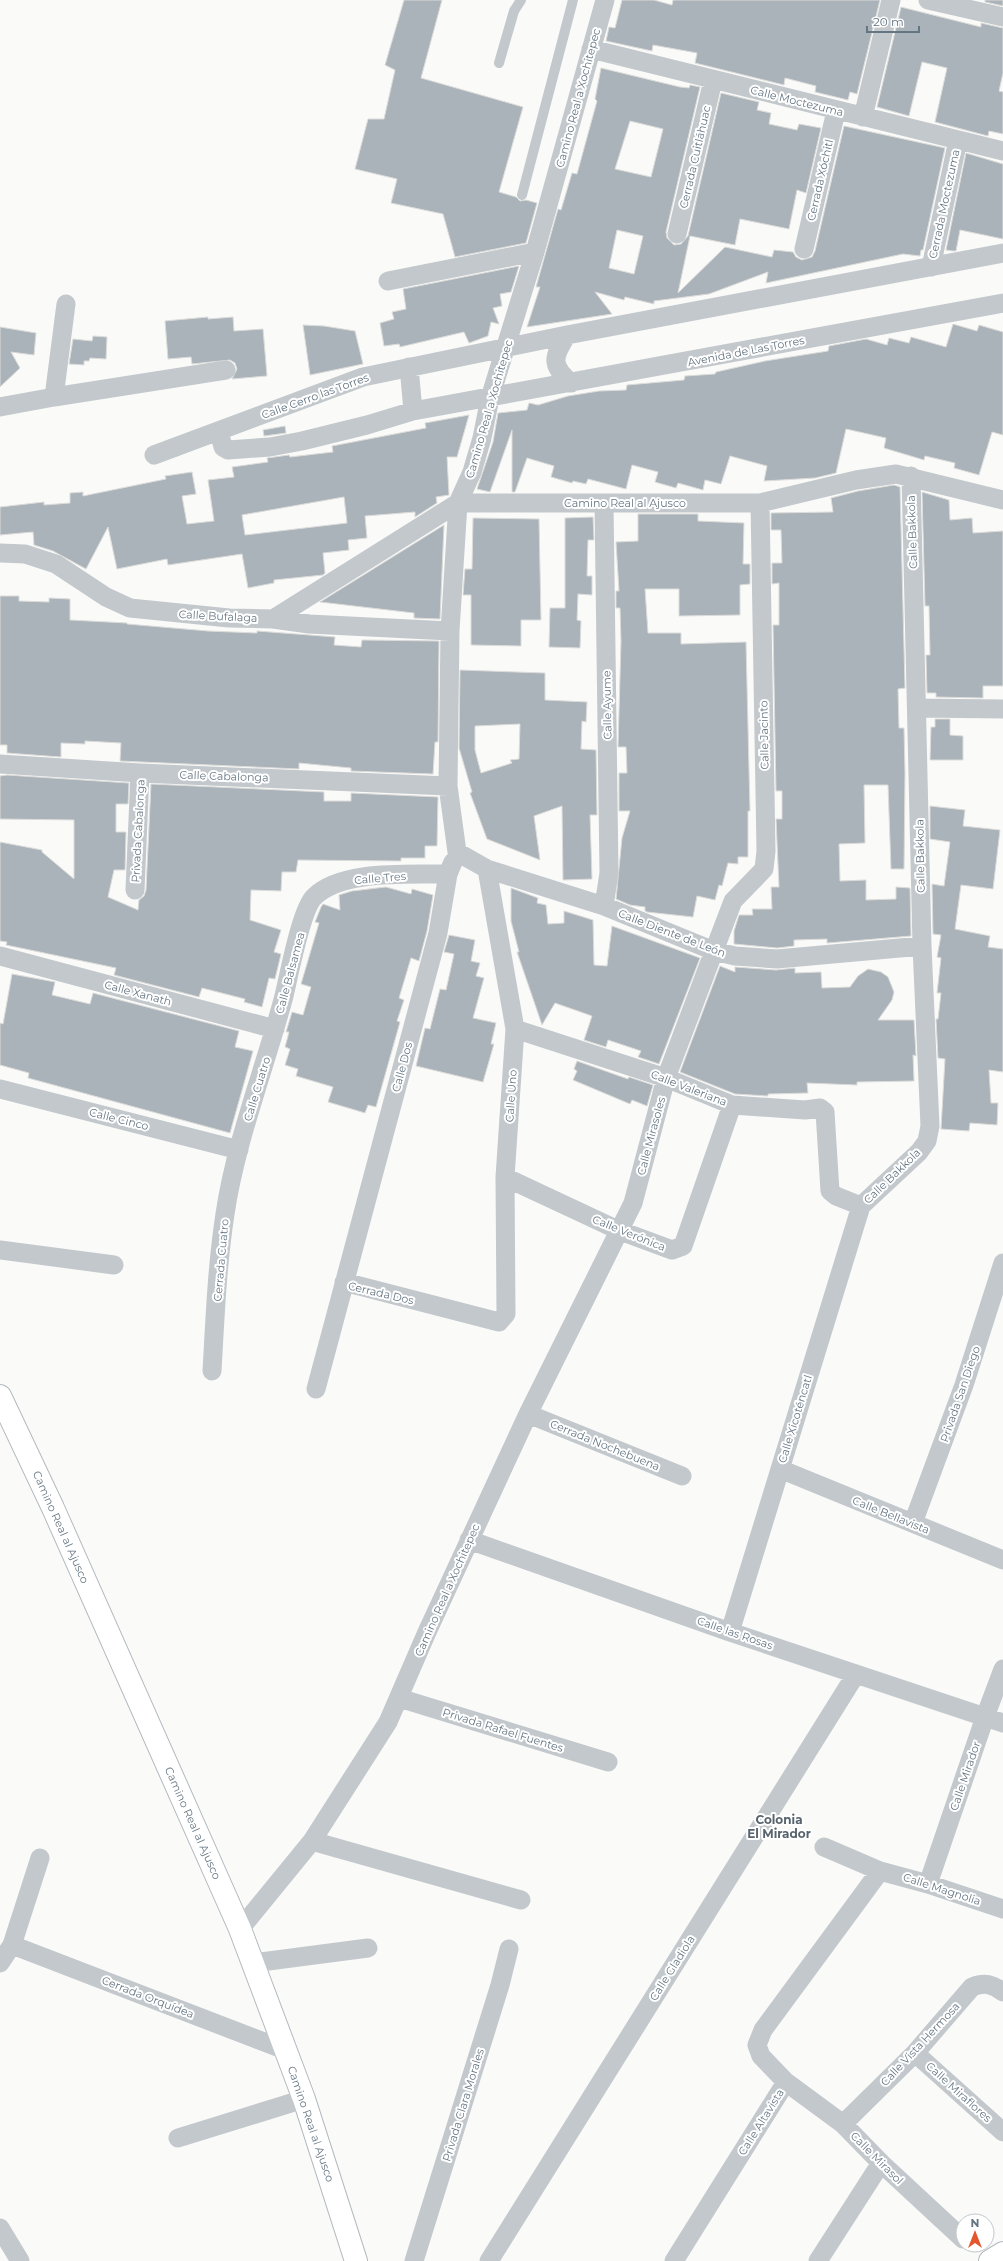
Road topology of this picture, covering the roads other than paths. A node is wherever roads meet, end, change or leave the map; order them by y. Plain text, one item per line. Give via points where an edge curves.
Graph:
1 (521, 0) edge
2 (573, 0) edge
3 (605, 0) edge
4 (891, 0) edge
5 (928, 0) edge
6 (1003, 17) edge
7 (591, 49) junction
8 (499, 63) dead end
9 (713, 80) junction
10 (836, 110) junction
11 (863, 117) junction
12 (958, 140) junction
13 (1003, 151) edge
14 (522, 196) dead end
15 (677, 234) dead end
16 (804, 249) dead end
17 (535, 252) junction
18 (1003, 253) edge
19 (931, 267) junction
20 (388, 281) dead end
21 (1003, 303) edge
22 (66, 304) dead end
23 (567, 335) junction
24 (506, 348) junction
25 (409, 367) junction
26 (226, 370) dead end
27 (571, 383) junction
28 (54, 397) junction
29 (490, 398) junction
30 (0, 407) edge
31 (413, 411) junction
32 (219, 431) junction
33 (154, 455) dead end
34 (911, 476) junction
35 (1003, 500) edge
36 (458, 503) junction
37 (604, 503) junction
38 (760, 503) junction
39 (0, 552) edge
40 (273, 619) junction
41 (450, 631) junction
42 (917, 708) junction
43 (1003, 709) edge
44 (0, 764) edge
45 (140, 773) junction
46 (448, 786) junction
47 (457, 852) junction
48 (487, 869) junction
49 (448, 874) junction
50 (135, 890) dead end
51 (604, 906) junction
52 (304, 917) joint
53 (922, 946) junction
54 (714, 951) junction
55 (0, 956) edge
56 (275, 1029) junction
57 (515, 1029) junction
58 (666, 1078) junction
59 (0, 1089) edge
60 (732, 1105) junction
61 (239, 1150) junction
62 (506, 1177) junction
63 (861, 1206) junction
64 (618, 1230) junction
65 (0, 1250) edge
66 (1003, 1263) edge
67 (114, 1265) dead end
68 (344, 1282) junction
69 (499, 1322) joint
70 (212, 1371) dead end
71 (316, 1389) dead end
72 (0, 1396) edge
73 (528, 1414) junction
74 (780, 1469) junction
75 (682, 1476) dead end
76 (913, 1523) junction
77 (469, 1540) junction
78 (1003, 1560) edge
79 (730, 1632) junction
80 (1003, 1669) edge
81 (856, 1674) junction
82 (399, 1698) junction
83 (985, 1717) junction
84 (1003, 1723) edge
85 (608, 1762) dead end
86 (312, 1841) junction
87 (824, 1847) dead end
88 (40, 1858) dead end
89 (880, 1871) junction
90 (928, 1884) junction
91 (521, 1900) dead end
92 (1003, 1909) edge
93 (240, 1929) junction
94 (12, 1945) junction
95 (368, 1948) dead end
96 (509, 1949) dead end
97 (0, 1963) edge
98 (253, 1963) junction
99 (1003, 1992) edge
100 (285, 2050) junction
101 (915, 2053) junction
102 (786, 2082) junction
103 (304, 2099) junction
104 (843, 2124) junction
105 (1003, 2132) edge
106 (178, 2138) dead end
107 (881, 2163) junction
108 (0, 2228) edge
109 (955, 2232) edge
110 (1003, 2253) edge
111 (359, 2259) edge
112 (20, 2261) edge
113 (414, 2261) edge
114 (489, 2261) edge
115 (674, 2261) edge
116 (818, 2261) edge
117 (990, 2261) edge

1 - 8 lane via 514,11
2 - 14 lane
3 - 7 street, Camino Real a Xochitepec
4 - 11 street
5 - 6 street
7 - 9 street, Calle Moctezuma
7 - 17 street, Camino Real a Xochitepec
9 - 10 street, Calle Moctezuma
9 - 15 street, Cerrada Cuitláhuac
10 - 11 street, Calle Moctezuma
10 - 16 street, Cerrada Xóchitl
11 - 12 street, Calle Moctezuma
12 - 13 street, Calle Moctezuma
12 - 19 street, Cerrada Moctezuma
17 - 20 street
17 - 24 street, Camino Real a Xochitepec
18 - 19 street
19 - 23 street
21 - 27 street, Avenida de Las Torres
22 - 28 street
23 - 24 street
23 - 27 street via 557,350 555,361 559,372
24 - 25 street, Calle Cerro las Torres
24 - 29 street, Camino Real a Xochitepec
25 - 31 street
25 - 32 street, Calle Cerro las Torres via 363,377
26 - 28 street
27 - 29 street, Avenida de Las Torres
28 - 30 street
29 - 31 street
29 - 36 street, Camino Real a Xochitepec via 472,472
31 - 32 street via 367,426 270,447 228,450 223,447
32 - 33 street, Calle Cerro las Torres
34 - 35 street, Camino Real al Ajusco
34 - 38 street, Camino Real al Ajusco via 881,474
34 - 42 street, Calle Bakkola
36 - 37 street, Camino Real al Ajusco
36 - 40 street
36 - 41 street, Camino Real a Xochitepec
37 - 38 street, Camino Real al Ajusco
37 - 51 street, Calle Ayume via 609,873
38 - 54 street, Calle Jacinto via 766,851 764,869 733,902
39 - 40 street, Calle Bufalaga via 25,554 56,564 106,597 130,608 229,618
40 - 41 street, Calle Bufalaga via 309,624
41 - 46 street, Camino Real a Xochitepec
42 - 43 street
42 - 53 street, Calle Bakkola
44 - 45 street, Calle Cabalonga
45 - 46 street, Calle Cabalonga
45 - 50 street, Privada Cabalonga
46 - 47 street, Camino Real a Xochitepec
47 - 48 street, Calle Diente de León
47 - 49 street, Calle Dos
48 - 51 street, Calle Diente de León
48 - 57 street, Calle Uno
49 - 52 street, Calle Tres via 372,876 349,880 330,886 313,898
49 - 68 street, Calle Dos via 438,933
51 - 54 street, Calle Diente de León
52 - 56 street, Calle Balsamea
53 - 54 street, Calle Diente de León via 777,959 735,956
53 - 63 street, Calle Bakkola via 930,1126 927,1141 919,1152
54 - 58 street, Calle Mirasoles
55 - 56 street, Calle Xanath
56 - 61 street, Calle Cuatro
57 - 58 street, Calle Valeriana
57 - 62 street, Calle Uno
58 - 60 street, Calle Valeriana
58 - 64 street, Calle Mirasoles via 633,1203
59 - 61 street, Calle Cinco
60 - 63 street, Calle Valeriana via 805,1110 820,1108 825,1112 830,1191
60 - 64 street, Calle Verónica via 683,1246 672,1250
61 - 70 street, Cerrada Cuatro via 225,1214
62 - 64 street, Calle Verónica
62 - 69 street, Calle Uno via 506,1314
63 - 74 street, Calle Xicoténcatl
64 - 73 street, Camino Real a Xochitepec
65 - 67 street
66 - 76 street, Privada San Diego via 964,1385
68 - 69 street, Cerrada Dos
68 - 71 street, Cerrada Dos
72 - 93 street, Camino Real al Ajusco via 53,1508
73 - 75 street, Cerrada Nochebuena
73 - 77 street, Camino Real a Xochitepec
74 - 76 street, Calle Bellavista
74 - 79 street, Calle Xicoténcatl
76 - 78 street, Calle Bellavista
77 - 79 street, Calle las Rosas
77 - 82 street, Camino Real a Xochitepec
79 - 81 street, Calle las Rosas
80 - 83 street, Calle Mirador
81 - 83 street, Calle las Rosas
81 - 114 street, Calle Gladiola
82 - 85 street, Privada Rafael Fuentes
82 - 86 street, Camino Real a Xochitepec via 388,1722
83 - 84 street, Calle las Rosas
83 - 90 street, Calle Mirador
86 - 91 street
86 - 93 street, Camino Real a Xochitepec
87 - 89 street, Calle Magnolia
88 - 94 street
89 - 90 street, Calle Magnolia
89 - 102 street, Calle Altavista via 763,2030 757,2045 761,2056
90 - 92 street, Calle Magnolia
93 - 98 street, Camino Real al Ajusco
94 - 97 street
94 - 100 street, Cerrada Orquídea
95 - 98 street
96 - 113 street, Privada Clara Morales
98 - 100 street, Camino Real al Ajusco
99 - 101 street, Calle Vista Hermosa via 994,1985 982,1983 972,1987
100 - 103 street, Camino Real al Ajusco
101 - 104 street, Calle Vista Hermosa
101 - 105 street, Calle Miraflores
102 - 104 street, Calle Mirasol
102 - 115 street, Calle Altavista
103 - 106 street
103 - 111 street, Camino Real al Ajusco
104 - 107 street, Calle Mirasol
107 - 109 street, Calle Mirasol
107 - 116 street
108 - 112 street
110 - 117 street

